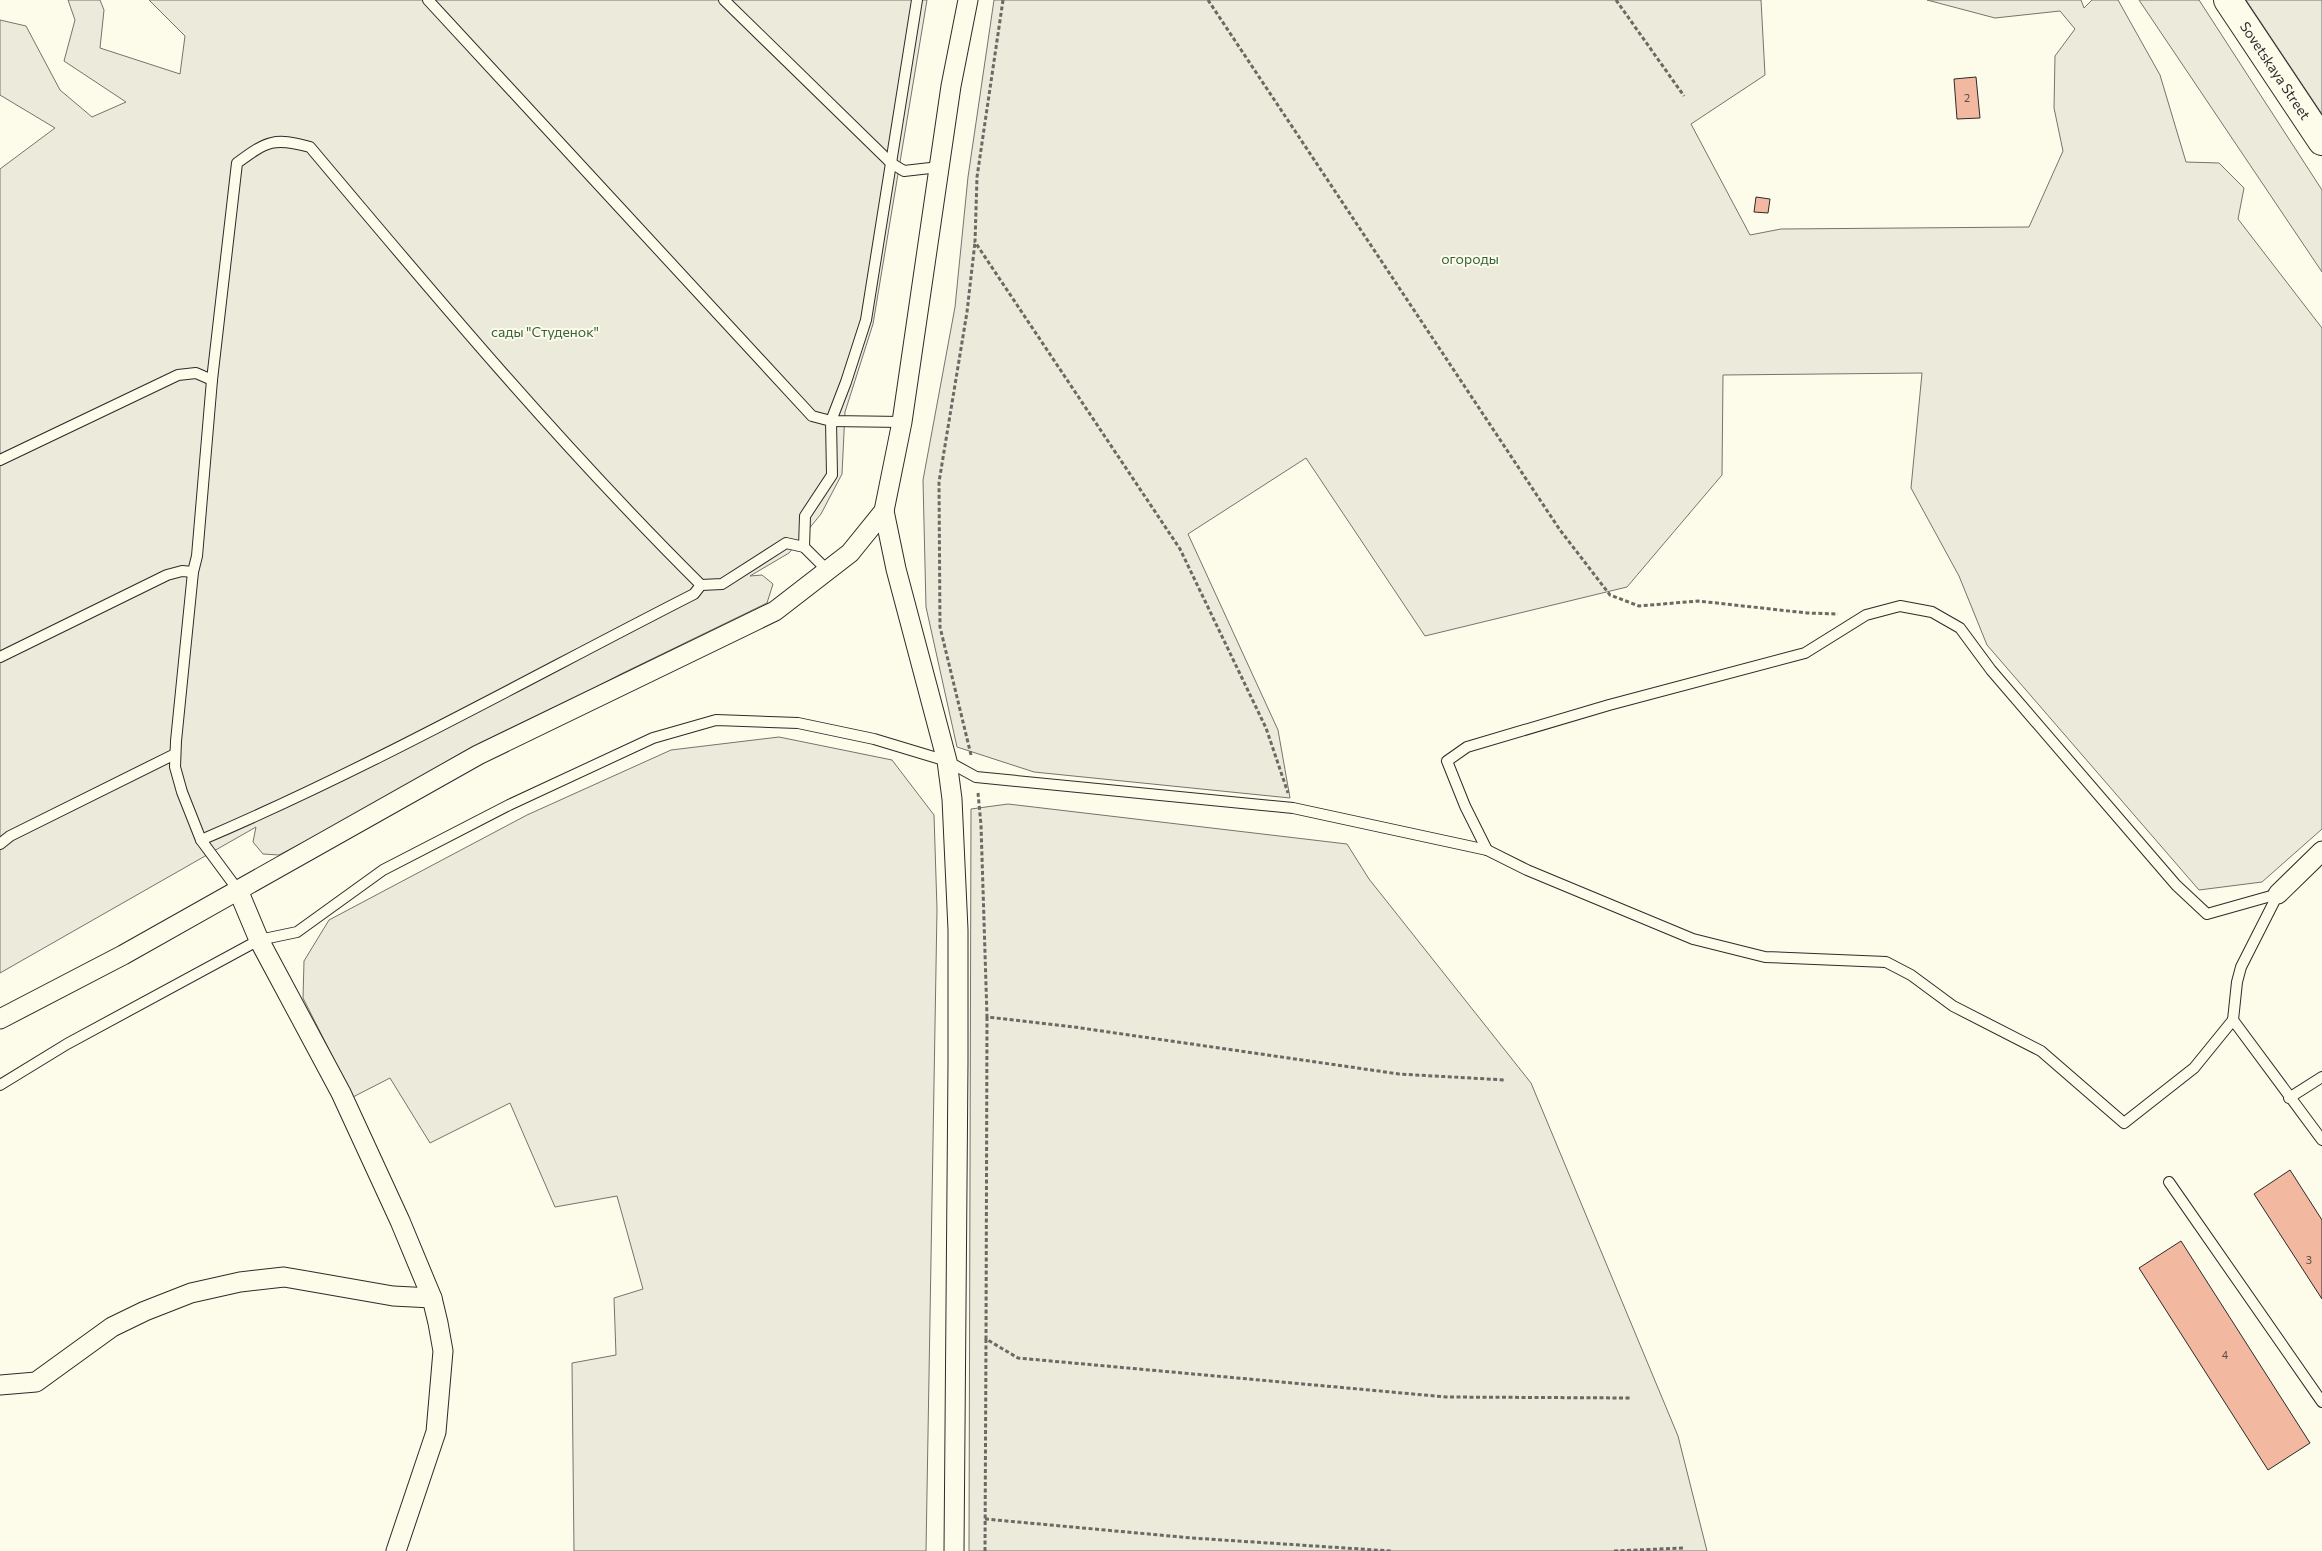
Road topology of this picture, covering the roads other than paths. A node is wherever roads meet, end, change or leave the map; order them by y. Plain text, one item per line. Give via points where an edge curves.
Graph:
1 (428, 0) edge
2 (724, 0) edge
3 (917, 0) edge
4 (968, 0) edge
5 (2228, 0) edge
6 (2322, 141) edge
7 (891, 163) junction
8 (939, 167) junction
9 (212, 380) junction
10 (831, 421) junction
11 (902, 422) junction
12 (0, 460) edge
13 (884, 511) junction
14 (804, 547) junction
15 (827, 570) junction
16 (193, 572) junction
17 (701, 585) junction
18 (0, 657) edge
19 (176, 754) junction
20 (947, 761) junction
21 (201, 840) junction
22 (0, 844) edge
23 (1487, 850) junction
24 (2322, 851) edge
25 (238, 890) junction
26 (2278, 894) junction
27 (258, 940) junction
28 (0, 1019) edge
29 (2233, 1020) junction
30 (2322, 1077) edge
31 (0, 1085) edge
32 (2289, 1098) junction
33 (2322, 1140) edge
34 (2169, 1182) dead end
35 (432, 1298) junction
36 (0, 1385) edge
37 (2322, 1402) edge
38 (396, 1551) edge
39 (954, 1551) edge

1 - 10 lane via 812,416
2 - 7 lane
3 - 7 lane
4 - 8 street
5 - 6 street, Sovetskaya Street
7 - 8 lane via 904,171
7 - 10 lane via 866,320
8 - 11 street
9 - 12 lane via 196,373 178,375
9 - 16 lane
9 - 17 lane via 237,163 262,144 289,141 310,147 566,445
10 - 11 lane
10 - 14 lane via 832,475 805,516
11 - 13 street
13 - 15 street via 850,553
13 - 20 street
14 - 15 lane
14 - 17 lane via 786,543 722,584
15 - 25 street via 775,611 478,755
16 - 18 lane via 167,575
16 - 19 lane
17 - 21 lane via 694,594 371,761
19 - 21 lane via 175,767 182,792
19 - 22 lane via 10,836
20 - 23 lane via 976,777 1293,808
20 - 27 lane via 874,739 798,723 716,720 653,738 509,805 382,870 297,932
20 - 39 street via 952,799 958,930
21 - 25 lane
23 - 26 lane via 1447,761 1467,747 1804,653 1866,615 1900,606 1932,612 1960,628 1991,670 2163,870 2207,914
23 - 29 lane via 1693,939 1765,957 1886,962 1911,975 1953,1006 2041,1051 2124,1123 2194,1068
24 - 26 street
25 - 27 street
25 - 28 street
26 - 29 lane via 2241,967
27 - 31 lane via 67,1044
27 - 35 street via 342,1093
29 - 32 lane
30 - 32 lane
32 - 33 lane
34 - 37 lane
35 - 36 street via 393,1296 284,1277 240,1282 192,1294 112,1327 36,1382
35 - 38 street via 443,1351 436,1432

